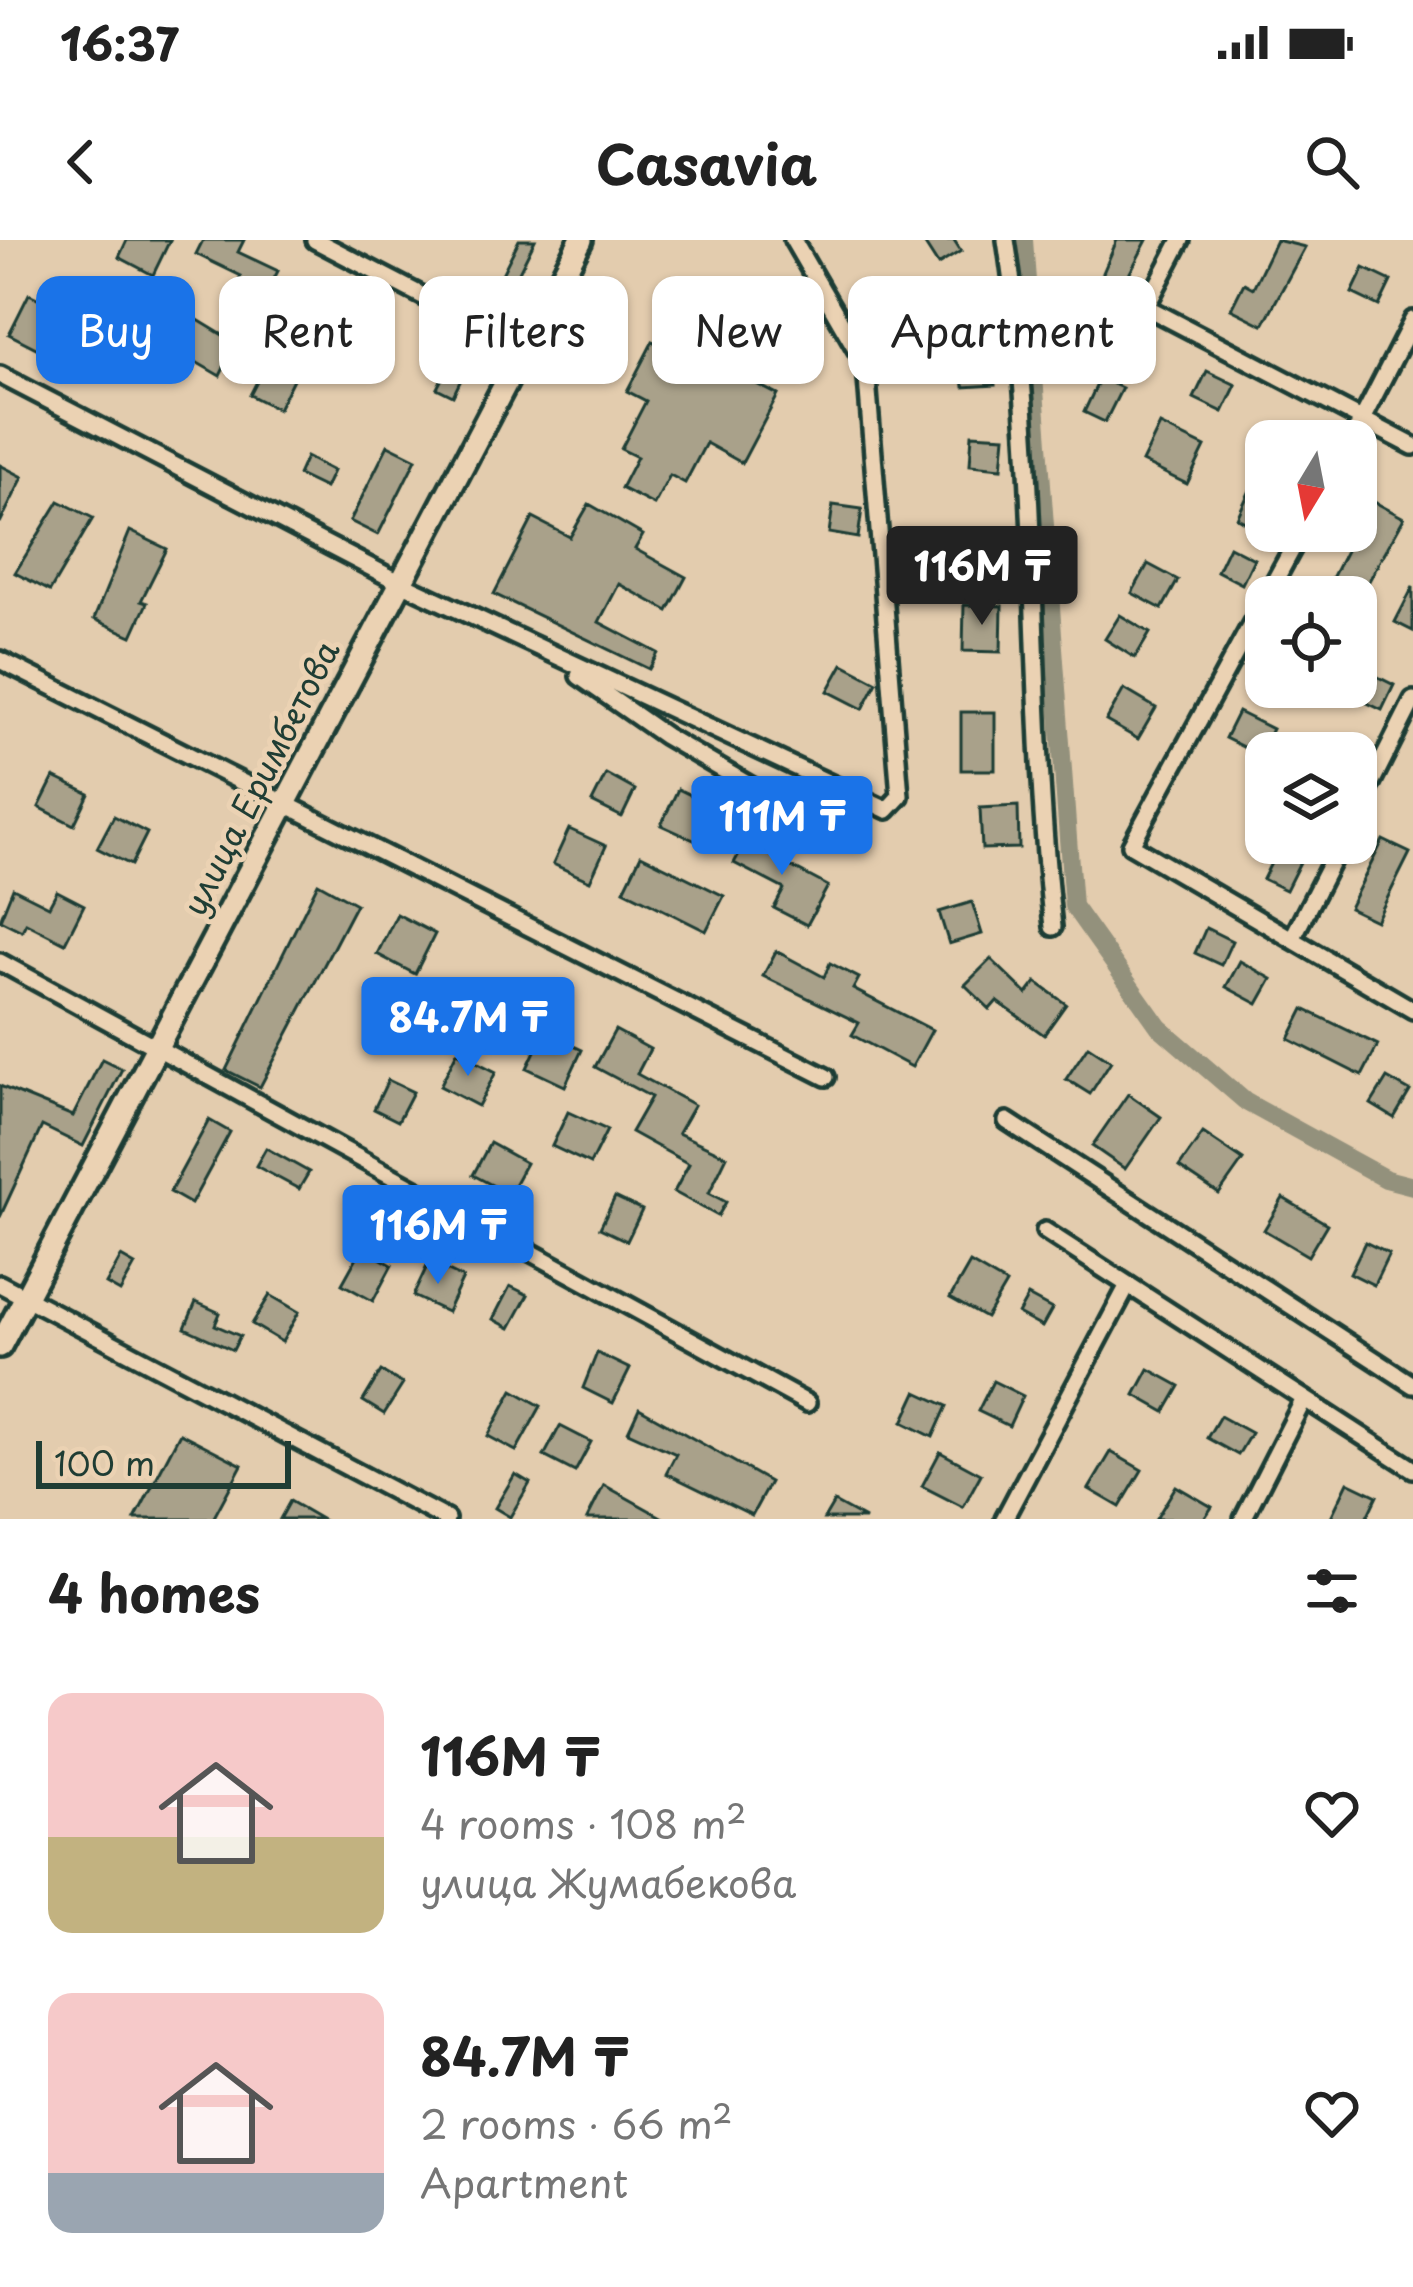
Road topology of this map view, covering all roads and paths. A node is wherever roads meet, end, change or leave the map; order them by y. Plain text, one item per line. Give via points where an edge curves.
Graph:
1 (315, 240) edge
2 (581, 240) edge
3 (793, 240) edge
4 (1006, 240) edge
5 (1181, 240) edge
6 (561, 276) edge
7 (419, 294) edge
8 (1413, 320) edge
9 (0, 375) edge
10 (502, 384) edge
11 (1362, 419) junction
12 (1413, 446) edge
13 (1291, 552) edge
14 (399, 582) junction
15 (542, 650) junction
16 (0, 660) edge
17 (1413, 700) edge
18 (1377, 771) edge
19 (285, 801) junction
20 (845, 842) dead end
21 (1330, 864) edge
22 (1053, 927) dead end
23 (1292, 939) junction
24 (0, 962) edge
25 (1413, 1010) edge
26 (160, 1047) junction
27 (826, 1077) dead end
28 (1007, 1120) dead end
29 (1046, 1231) dead end
30 (0, 1283) edge
31 (1128, 1285) junction
32 (26, 1297) junction
33 (0, 1346) edge
34 (1413, 1385) edge
35 (1304, 1399) junction
36 (807, 1402) dead end
37 (1413, 1469) edge
38 (446, 1519) edge
39 (1004, 1519) edge
40 (1243, 1519) edge

1 - 7 street
2 - 6 main road, улица Еримбетова
3 - 15 street via 866,366 900,796 878,810
4 - 22 street via 1024,384 1041,820
5 - 11 street via 1146,307
8 - 11 street
9 - 14 street
10 - 14 main road, улица Еримбетова
11 - 12 street
13 - 23 street via 1132,845
14 - 15 street
14 - 19 main road, улица Еримбетова
15 - 20 street via 665,736
16 - 19 street
17 - 18 street
19 - 26 main road, улица Еримбетова
19 - 27 street
21 - 23 street
23 - 25 street
24 - 26 street
26 - 32 main road, улица Еримбетова
26 - 36 street
28 - 34 street
29 - 31 street
30 - 32 street
31 - 35 street
31 - 39 street
32 - 33 main road, улица Еримбетова
32 - 38 street
35 - 37 street
35 - 40 street

